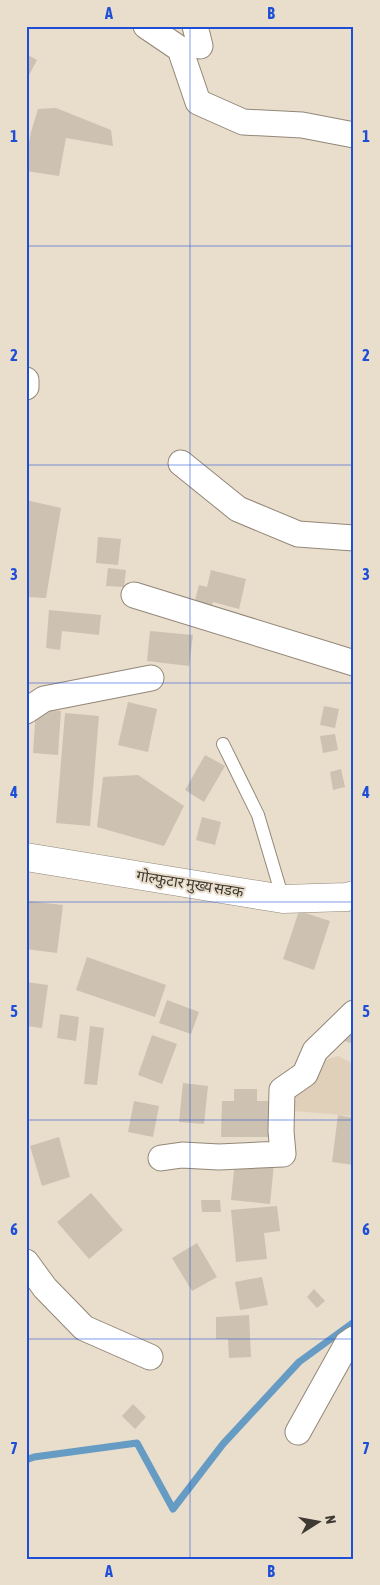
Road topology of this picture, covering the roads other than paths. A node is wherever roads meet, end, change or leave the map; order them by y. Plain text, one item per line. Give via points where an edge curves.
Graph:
1 (146, 26) edge
2 (354, 135) edge
3 (26, 380) edge
4 (26, 387) edge
5 (181, 463) dead end
6 (354, 538) edge
7 (134, 595) dead end
8 (354, 663) edge
9 (151, 678) dead end
10 (26, 711) edge
11 (223, 744) dead end
12 (26, 857) edge
13 (354, 895) edge
14 (283, 899) junction
15 (349, 1017) edge
16 (161, 1158) dead end
17 (26, 1262) edge
18 (354, 1339) edge
19 (150, 1357) dead end
20 (298, 1432) dead end

1 - 2 street via 180,49 198,102 243,122 302,125
3 - 4 street
5 - 6 street via 238,509 298,534
7 - 8 street
9 - 10 street via 44,699
11 - 14 lane via 258,815
12 - 14 main road, गोल्फुटार मुख्य सडक
13 - 14 main road, गोल्फुटार मुख्य सडक
15 - 16 street via 315,1051 305,1074 282,1090 283,1154
17 - 19 street via 45,1288 84,1328
18 - 20 street via 347,1344

